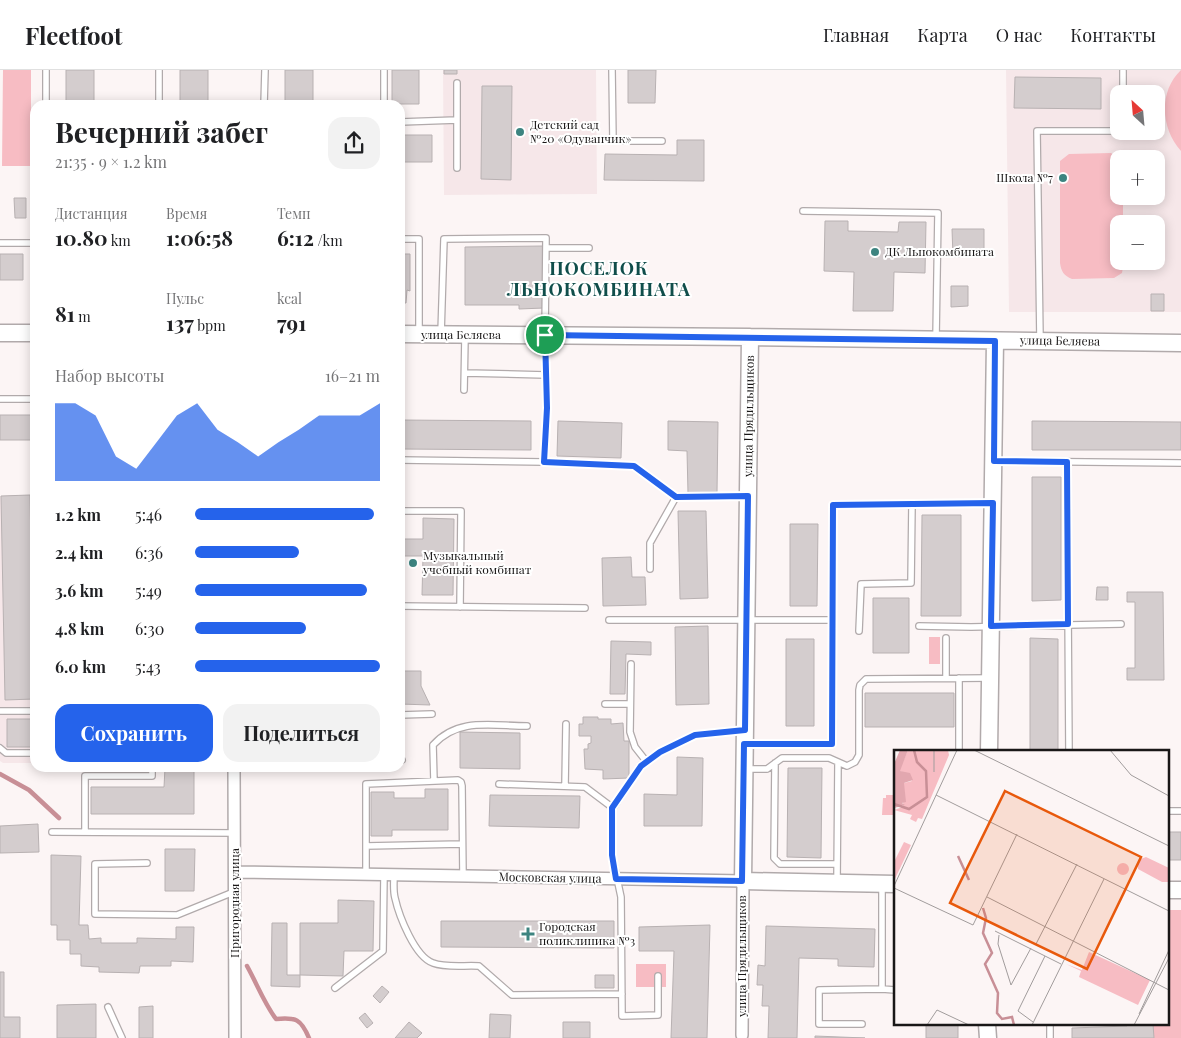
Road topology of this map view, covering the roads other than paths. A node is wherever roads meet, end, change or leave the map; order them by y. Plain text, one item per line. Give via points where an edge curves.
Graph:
1 (46, 70) edge
2 (159, 70) edge
3 (265, 70) edge
4 (384, 70) edge
5 (612, 70) edge
6 (1123, 72) dead end
7 (457, 83) dead end
8 (1123, 85) edge
9 (46, 100) edge
10 (159, 100) edge
11 (264, 100) edge
12 (384, 100) edge
13 (457, 120) junction
14 (405, 122) edge
15 (1110, 131) edge
16 (662, 141) dead end
17 (457, 168) dead end
18 (803, 211) dead end
19 (405, 239) edge
20 (0, 243) edge
21 (30, 243) edge
22 (546, 248) junction
23 (589, 248) dead end
24 (0, 333) edge
25 (30, 333) edge
26 (405, 334) edge
27 (419, 334) junction
28 (441, 334) junction
29 (465, 335) junction
30 (545, 335) junction
31 (750, 337) junction
32 (936, 340) junction
33 (995, 341) junction
34 (1040, 341) junction
35 (1181, 343) edge
36 (465, 373) junction
37 (546, 375) junction
38 (464, 390) dead end
39 (0, 399) edge
40 (30, 399) edge
41 (405, 460) edge
42 (994, 461) junction
43 (544, 462) junction
44 (1067, 462) junction
45 (1181, 463) edge
46 (748, 496) junction
47 (676, 497) junction
48 (993, 503) junction
49 (912, 504) junction
50 (405, 511) edge
51 (650, 569) dead end
52 (405, 606) edge
53 (460, 607) junction
54 (585, 608) dead end
55 (746, 619) junction
56 (609, 620) dead end
57 (832, 620) junction
58 (1068, 624) junction
59 (1121, 624) dead end
60 (919, 626) dead end
61 (991, 626) junction
62 (859, 631) dead end
63 (946, 638) dead end
64 (630, 664) dead end
65 (946, 678) junction
66 (959, 678) junction
67 (990, 678) junction
68 (605, 704) dead end
69 (630, 704) junction
70 (0, 711) edge
71 (30, 711) edge
72 (432, 714) dead end
73 (405, 715) edge
74 (566, 724) dead end
75 (526, 726) dead end
76 (744, 737) junction
77 (0, 748) edge
78 (959, 750) edge
79 (989, 750) edge
80 (1069, 750) edge
81 (30, 753) edge
82 (646, 761) junction
83 (775, 763) junction
84 (838, 763) junction
85 (744, 769) junction
86 (152, 772) edge
87 (234, 772) edge
88 (434, 781) junction
89 (499, 784) dead end
90 (565, 786) junction
91 (612, 808) junction
92 (1168, 811) edge
93 (1181, 811) edge
94 (52, 832) dead end
95 (85, 832) junction
96 (235, 833) junction
97 (462, 844) junction
98 (366, 846) junction
99 (147, 863) dead end
100 (837, 864) junction
101 (235, 872) junction
102 (366, 874) junction
103 (389, 875) junction
104 (463, 876) junction
105 (616, 879) junction
106 (742, 881) junction
107 (836, 883) junction
108 (888, 884) edge
109 (236, 890) junction
110 (1168, 890) edge
111 (1181, 890) edge
112 (658, 976) dead end
113 (335, 988) dead end
114 (882, 990) junction
115 (894, 990) edge
116 (622, 994) junction
117 (108, 1007) dead end
118 (862, 1024) dead end
119 (742, 1035) dead end
120 (122, 1038) edge
121 (236, 1038) edge

1 - 9 lane
2 - 10 lane
3 - 11 lane
4 - 12 lane
5 - 16 lane via 612,141
6 - 8 lane
7 - 13 lane
13 - 14 lane
13 - 17 lane
15 - 34 lane via 1037,131
18 - 32 lane via 938,213
19 - 27 lane via 420,239
20 - 21 lane
22 - 23 lane
22 - 28 lane via 546,238 444,239
22 - 30 lane
24 - 25 street
26 - 27 street, улица Беляева
27 - 28 street, улица Беляева
28 - 29 street, улица Беляева
29 - 30 street, улица Беляева
29 - 36 lane
30 - 31 street, улица Беляева
30 - 37 lane
31 - 32 street, улица Беляева
31 - 46 street, улица Прядильщиков
32 - 33 street, улица Беляева
33 - 34 street, улица Беляева
33 - 42 street
34 - 35 street, улица Беляева
36 - 37 lane
36 - 38 lane
37 - 43 lane
39 - 40 lane
41 - 43 lane
42 - 44 lane
42 - 48 street
43 - 47 lane via 634,466
44 - 45 lane
44 - 58 lane
46 - 47 lane
46 - 55 street, улица Прядильщиков
47 - 51 lane via 650,543
48 - 49 lane
48 - 61 street
49 - 57 lane via 833,505
49 - 62 lane via 911,583 861,584
50 - 53 lane via 461,512
52 - 53 lane
53 - 54 lane
55 - 56 lane
55 - 57 lane
55 - 76 street, улица Прядильщиков
57 - 76 lane via 832,744
58 - 59 lane
58 - 61 lane
58 - 80 lane
60 - 61 lane
61 - 67 street
63 - 65 lane
64 - 69 lane
65 - 66 lane
65 - 84 lane via 866,679 859,690 858,759 852,765
66 - 67 lane
66 - 78 lane
67 - 79 street
68 - 69 lane
69 - 82 lane via 630,732 635,747
70 - 71 lane
72 - 73 lane
74 - 90 lane
75 - 88 lane via 464,725 442,735 433,745
76 - 82 lane via 695,735
76 - 85 street, улица Прядильщиков
77 - 81 lane via 6,753
82 - 91 lane
83 - 84 lane via 782,758 829,758
83 - 85 lane via 767,769
83 - 100 lane via 774,858 780,864
84 - 100 lane
85 - 106 street, улица Прядильщиков
86 - 95 lane via 152,776 85,776
87 - 96 street, Пригородная улица
88 - 97 lane via 458,780 462,784
88 - 98 lane via 366,784
89 - 90 lane
90 - 91 lane via 585,786
91 - 105 lane via 612,855
92 - 93 lane
94 - 95 lane
95 - 96 lane
96 - 101 street, Пригородная улица
97 - 98 lane
97 - 104 lane
98 - 102 lane
99 - 109 lane via 95,864 95,914 177,916
100 - 107 lane
101 - 102 street, Московская улица
101 - 109 street, Пригородная улица
102 - 103 street, Московская улица
103 - 104 street, Московская улица
103 - 113 lane via 383,951
103 - 116 lane via 400,915 419,952 432,963 479,966 512,995
104 - 105 street, Московская улица
105 - 106 street, Московская улица
105 - 116 lane via 621,897
106 - 107 street, Московская улица
106 - 119 street, улица Прядильщиков
107 - 108 street, Московская улица
108 - 114 lane
109 - 121 street, Пригородная улица
110 - 111 street
112 - 116 lane via 658,1015 622,1016
114 - 115 lane
114 - 118 lane via 819,990 819,1024
117 - 120 lane

